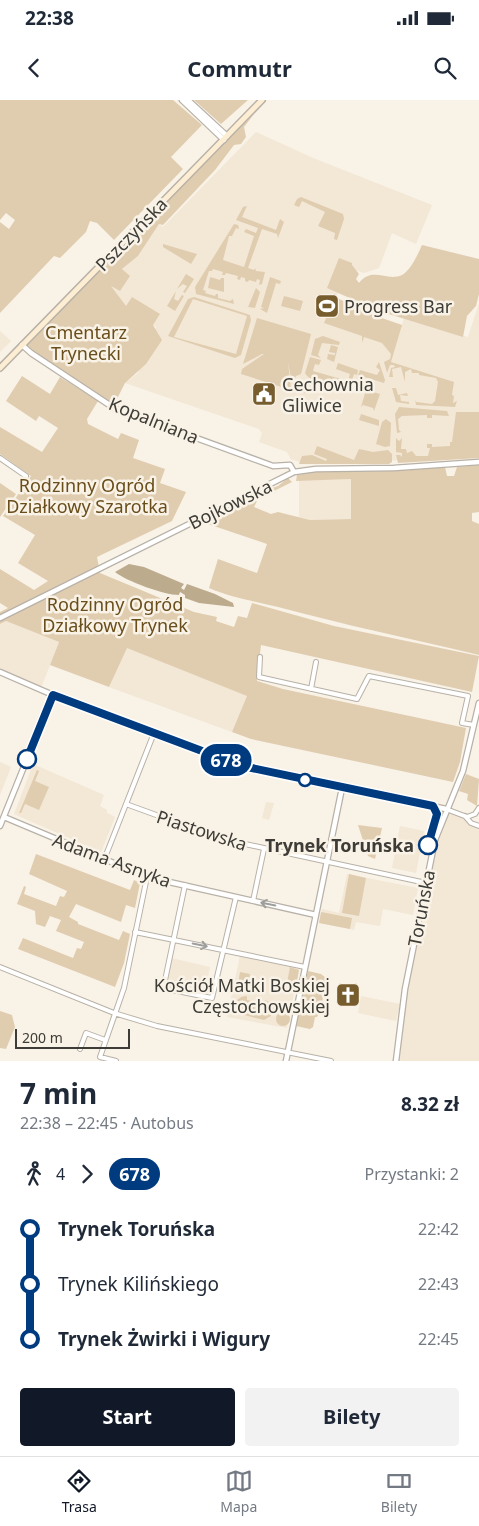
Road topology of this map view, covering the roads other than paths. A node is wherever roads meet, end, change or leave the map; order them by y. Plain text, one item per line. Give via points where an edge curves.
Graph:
1 (182, 100) edge
2 (188, 100) edge
3 (262, 100) edge
4 (226, 138) junction
5 (22, 345) junction
6 (0, 368) edge
7 (0, 458) edge
8 (479, 462) edge
9 (294, 472) junction
10 (26, 476) dead end
11 (0, 618) edge
12 (260, 657) dead end
13 (316, 662) dead end
14 (0, 672) edge
15 (310, 689) junction
16 (53, 695) junction
17 (479, 703) edge
18 (474, 725) junction
19 (154, 733) junction
20 (342, 788) junction
21 (126, 804) junction
22 (479, 808) edge
23 (446, 809) junction
24 (465, 816) junction
25 (4, 817) junction
26 (0, 826) edge
27 (479, 826) edge
28 (264, 849) junction
29 (104, 860) junction
30 (326, 863) junction
31 (147, 876) junction
32 (426, 883) junction
33 (185, 885) junction
34 (236, 897) junction
35 (253, 901) junction
36 (316, 915) junction
37 (135, 932) junction
38 (174, 940) junction
39 (225, 950) junction
40 (0, 967) edge
41 (305, 967) junction
42 (114, 1013) junction
43 (105, 1040) junction
44 (80, 1049) dead end
45 (287, 1052) junction
46 (116, 1061) edge
47 (286, 1061) edge
48 (331, 1061) edge
49 (396, 1061) edge

1 - 4 street
2 - 4 street
3 - 4 main road, Pszczyńska
4 - 5 main road, Pszczyńska
5 - 6 main road, Pszczyńska
5 - 9 street, Kopalniana via 114,408 273,466 290,465
7 - 10 street
8 - 9 street, Bojkowska
9 - 11 street, Bojkowska
12 - 15 street via 259,677
13 - 15 street
14 - 16 street
15 - 18 street via 356,699 369,676 468,696 462,723
16 - 19 street
16 - 25 street
17 - 18 street, Toruńska
18 - 23 street, Toruńska via 463,771
19 - 20 street via 242,766
19 - 21 street
20 - 23 street
20 - 30 street
21 - 28 street, Piastowska via 201,833
21 - 29 street
22 - 24 street via 472,816
23 - 24 street
23 - 32 street, Toruńska via 437,830
24 - 27 street
25 - 26 street
25 - 29 street, Adama Asnyka
28 - 30 street, Piastowska
28 - 35 street
29 - 31 street, Adama Asnyka
30 - 32 street, Piastowska
30 - 36 street
31 - 33 street, Adama Asnyka
31 - 37 street
32 - 49 street, Toruńska via 405,989
33 - 34 street, Adama Asnyka
33 - 38 street
34 - 35 street, Adama Asnyka
34 - 39 street
36 -> 35 street, Adama Asnyka
36 - 41 street
37 - 38 street
37 - 42 street via 124,988
38 -> 39 street
38 - 39 street via 164,987 212,998
39 - 41 street
40 - 42 street
41 - 45 street
42 - 43 street
42 - 45 street via 156,1026
43 - 44 street via 86,1033
43 - 46 street via 100,1056
45 - 47 street
45 - 48 street

